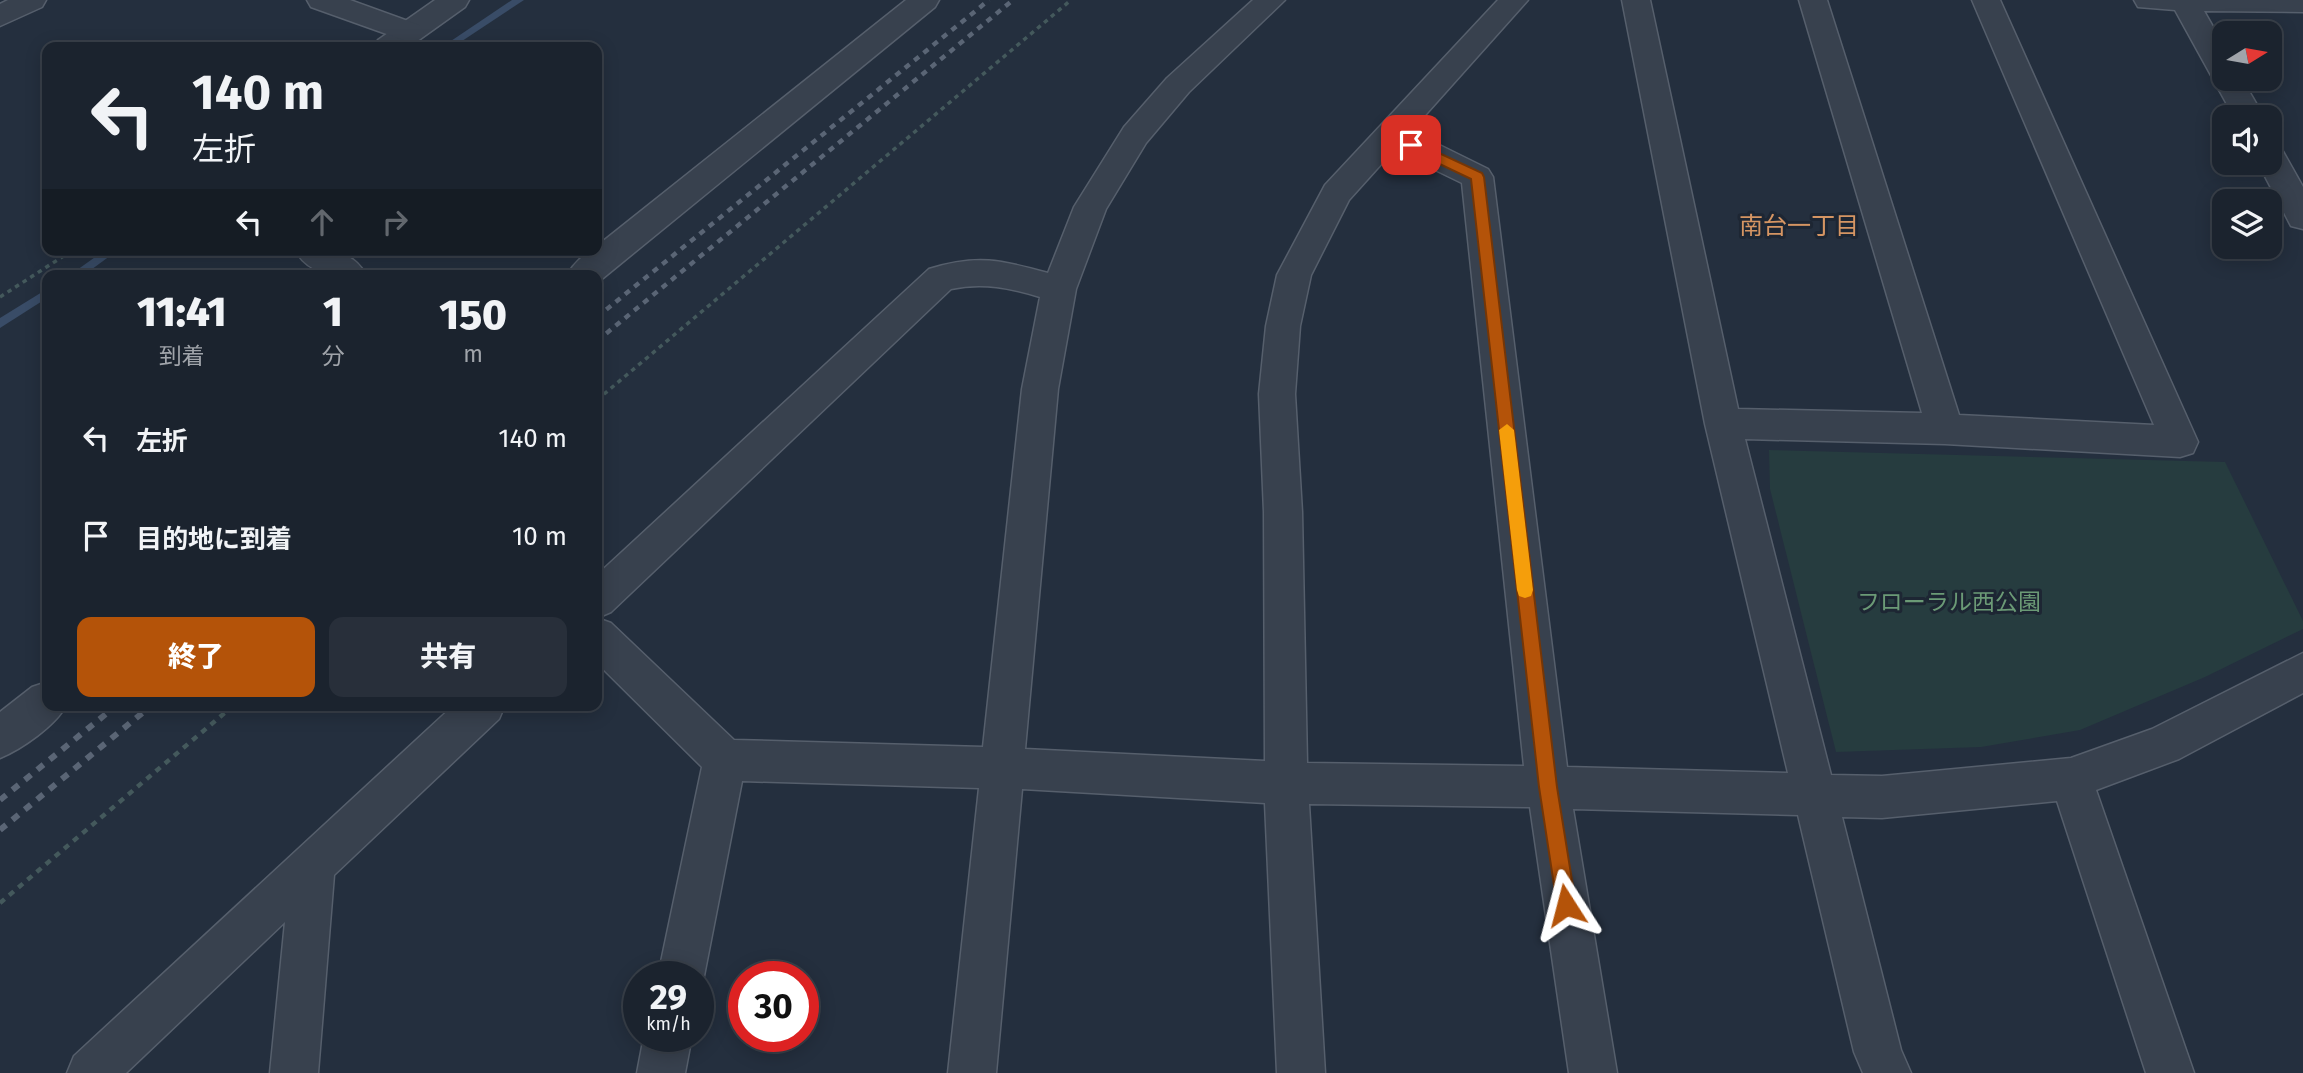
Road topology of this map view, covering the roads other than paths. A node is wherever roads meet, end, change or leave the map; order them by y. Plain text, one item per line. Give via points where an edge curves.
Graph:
1 (32, 0) edge
2 (321, 0) edge
3 (455, 0) edge
4 (925, 0) edge
5 (1271, 0) edge
6 (1514, 0) edge
7 (1636, 0) edge
8 (1813, 0) edge
9 (1986, 0) edge
10 (2148, 0) edge
11 (2185, 1) edge
12 (2303, 3) edge
13 (0, 16) edge
14 (399, 40) edge
15 (2212, 51) edge
16 (1389, 134) junction
17 (2280, 175) edge
18 (2303, 217) edge
19 (321, 256) edge
20 (342, 270) edge
21 (590, 270) edge
22 (1059, 289) junction
23 (1723, 424) junction
24 (1945, 429) junction
25 (602, 595) edge
26 (602, 641) edge
27 (2303, 672) edge
28 (42, 705) edge
29 (478, 711) edge
30 (0, 738) edge
31 (725, 760) junction
32 (1003, 768) junction
33 (2071, 779) junction
34 (1286, 783) junction
35 (1548, 787) junction
36 (1816, 794) junction
37 (313, 866) junction
38 (684, 961) edge
39 (665, 1052) edge
40 (91, 1073) edge
41 (295, 1073) edge
42 (661, 1073) edge
43 (972, 1073) edge
44 (1301, 1073) edge
45 (1593, 1073) edge
46 (1887, 1073) edge
47 (2170, 1073) edge

1 - 13 street
2 - 14 street
3 - 14 street
4 - 21 street
5 - 22 street via 1178,85 1135,135 1090,207
6 - 16 street
7 - 23 street
8 - 24 street
9 - 24 street via 2180,442
10 - 11 street
11 - 12 street
11 - 15 street
16 - 34 street via 1336,193 1294,275 1283,327 1277,394
16 - 35 street via 1477,177
17 - 18 street
19 - 20 street
22 - 25 street via 973,271 941,278
22 - 32 street via 1040,388
23 - 24 street
23 - 36 street
26 - 31 street
27 - 33 street via 2164,745
28 - 30 street
29 - 37 street
31 - 32 street
31 - 38 street
32 - 34 street
32 - 43 street
33 - 36 street via 1882,797
33 - 47 street
34 - 35 street
34 - 44 street
35 - 36 street
35 - 45 street
36 - 46 street via 1878,1052
37 - 40 street
37 - 41 street
39 - 42 street

